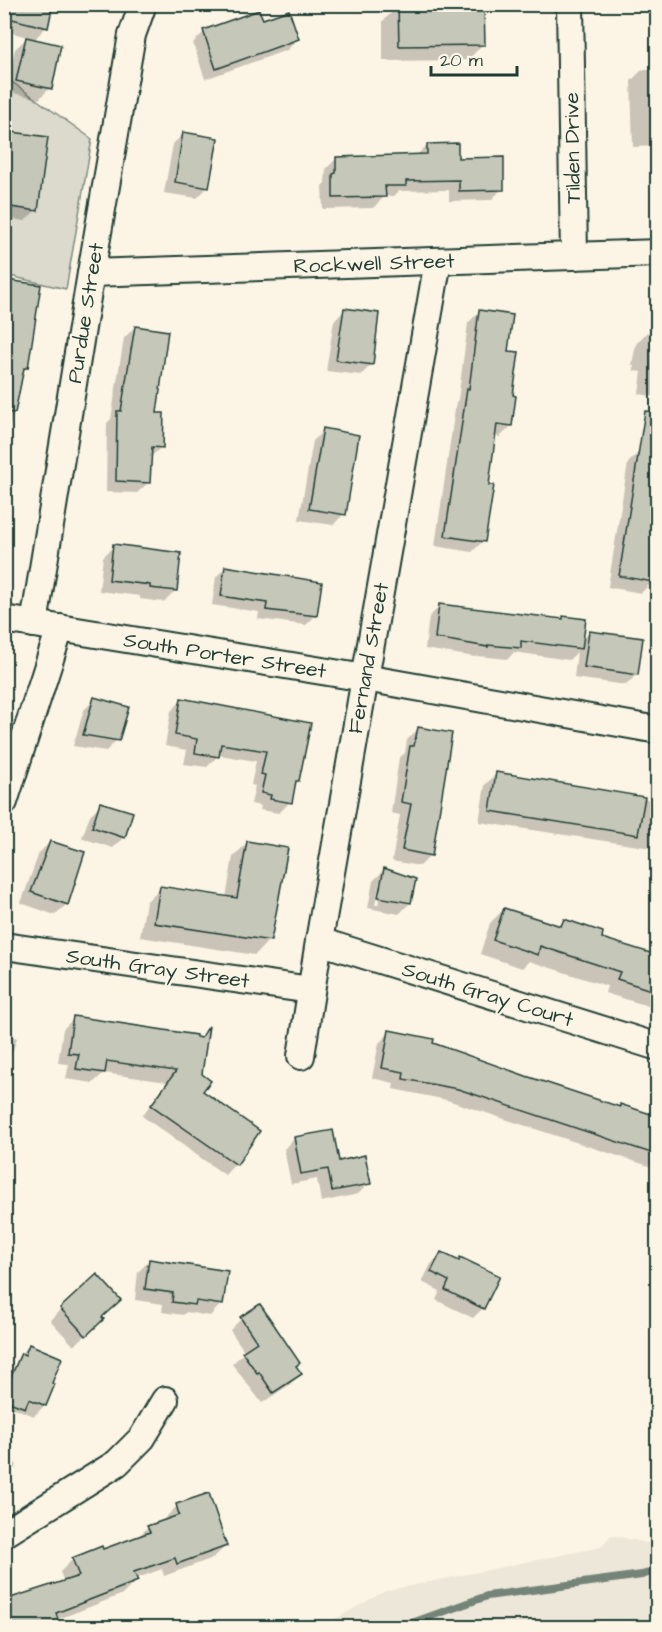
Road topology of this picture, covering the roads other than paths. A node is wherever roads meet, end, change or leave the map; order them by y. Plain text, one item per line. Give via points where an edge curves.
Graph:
1 (143, 4) edge
2 (570, 4) edge
3 (657, 253) edge
4 (574, 256) junction
5 (438, 261) junction
6 (91, 273) junction
7 (4, 619) edge
8 (34, 624) junction
9 (60, 628) junction
10 (365, 678) junction
11 (657, 730) edge
12 (4, 802) edge
13 (319, 941) junction
14 (4, 946) edge
15 (311, 990) junction
16 (657, 1047) edge
17 (301, 1056) dead end
18 (165, 1400) dead end
19 (4, 1534) edge

1 - 6 street, Purdue Street via 132,35
2 - 4 street, Tilden Drive
3 - 4 street, Rockwell Street
4 - 5 street, Rockwell Street
5 - 6 street, Rockwell Street
5 - 10 street, Fernand Street
6 - 8 street, Purdue Street
7 - 8 street, South Porter Street
8 - 9 street, South Porter Street
9 - 10 street, South Porter Street
9 - 12 street
10 - 11 street, South Porter Street
10 - 13 street, Fernand Street
13 - 15 street, Fernand Street
13 - 16 street, South Gray Court
14 - 15 street, South Gray Street
15 - 17 street, Fernand Street
18 - 19 street via 141,1438 117,1463

